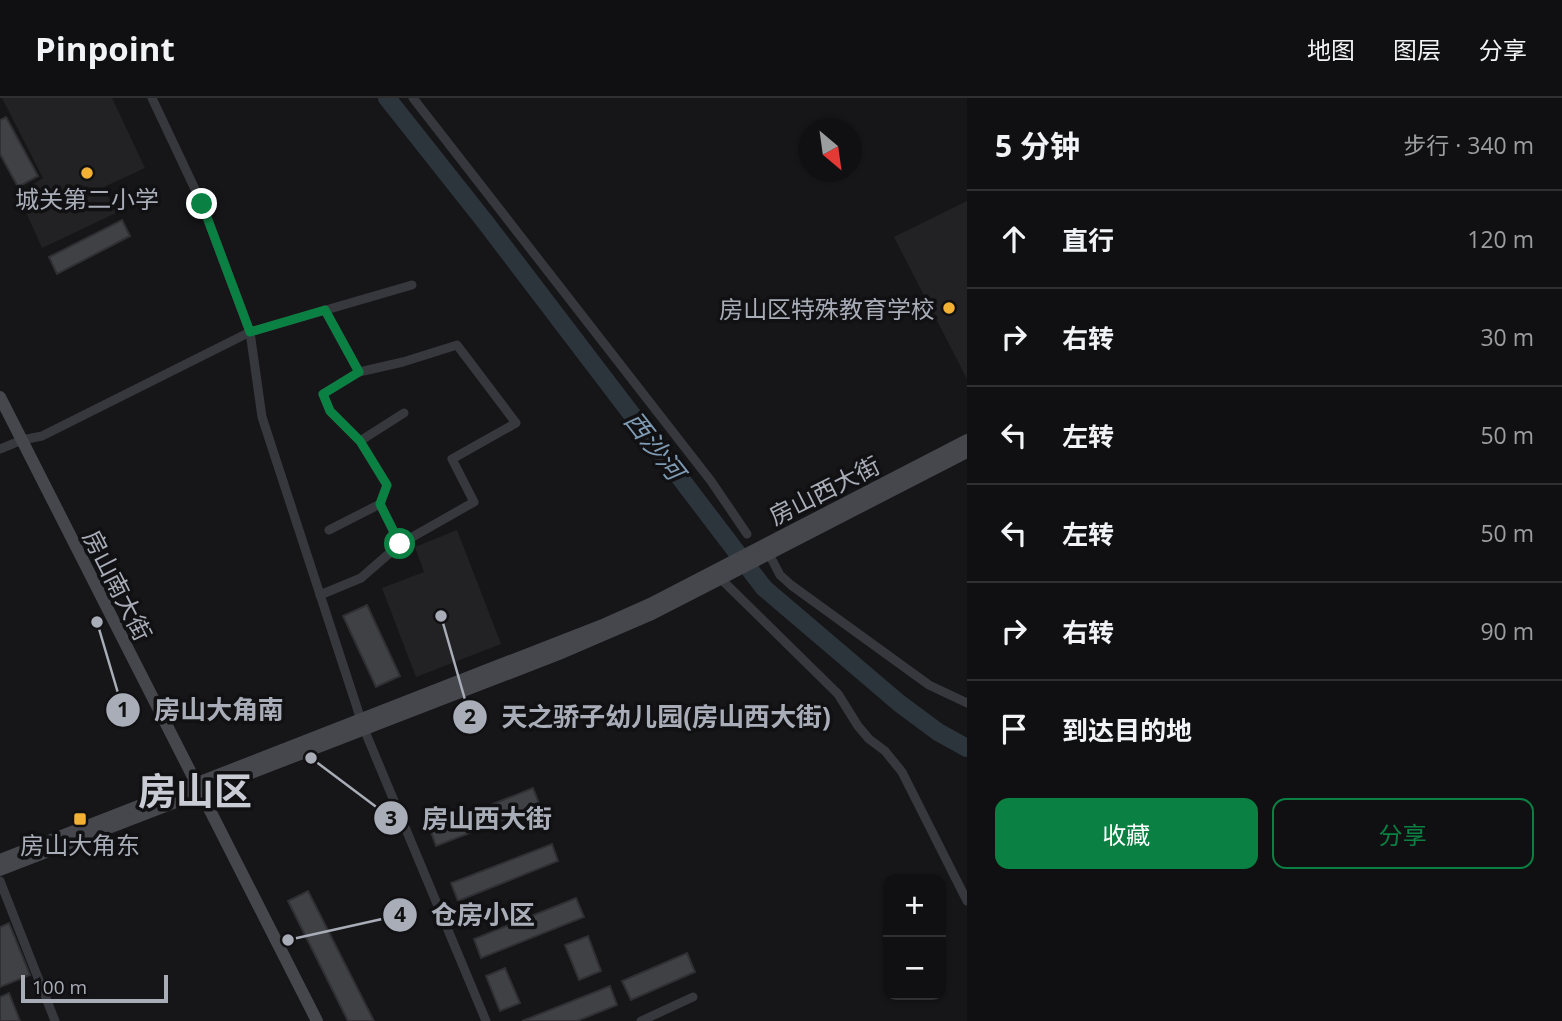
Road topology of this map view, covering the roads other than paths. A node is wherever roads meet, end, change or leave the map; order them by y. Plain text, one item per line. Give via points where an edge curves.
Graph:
1 (152, 98) edge
2 (413, 98) edge
3 (412, 285) dead end
4 (325, 310) junction
5 (250, 332) junction
6 (359, 372) junction
7 (0, 397) edge
8 (404, 413) dead end
9 (22, 440) junction
10 (967, 440) edge
11 (360, 441) junction
12 (0, 449) edge
13 (967, 452) edge
14 (380, 504) junction
15 (329, 530) dead end
16 (747, 534) dead end
17 (400, 544) junction
18 (762, 554) junction
19 (727, 572) junction
20 (320, 595) junction
21 (967, 703) edge
22 (363, 724) junction
23 (197, 788) junction
24 (0, 860) edge
25 (0, 870) edge
26 (0, 881) edge
27 (967, 901) edge
28 (693, 997) dead end
29 (55, 1021) edge
30 (317, 1021) edge
31 (485, 1021) edge
32 (641, 1021) edge

1 - 5 street via 202,204
2 - 16 street via 711,481
3 - 4 street
4 - 5 street
4 - 6 street
5 - 9 street via 42,436
5 - 20 street via 262,417
6 - 11 street via 323,394 330,411
6 - 17 street via 457,345 516,423 452,459 474,502
7 - 9 main road, 房山南大街
8 - 11 street
9 - 12 street
9 - 23 main road, 房山南大街
10 - 18 main road, 房山西大街
11 - 14 street via 387,485
13 - 18 main road, 房山西大街
14 - 15 street
14 - 17 street
17 - 20 street via 361,578
18 - 19 main road, 房山西大街
18 - 21 street via 791,585 929,685
19 - 22 main road, 房山西大街 via 652,614 570,649
19 - 27 street via 902,772
20 - 22 street
22 - 23 main road, 房山西大街
22 - 31 street
23 - 24 main road
23 - 25 main road
23 - 30 main road, 房山南大街
26 - 29 street
28 - 32 street

